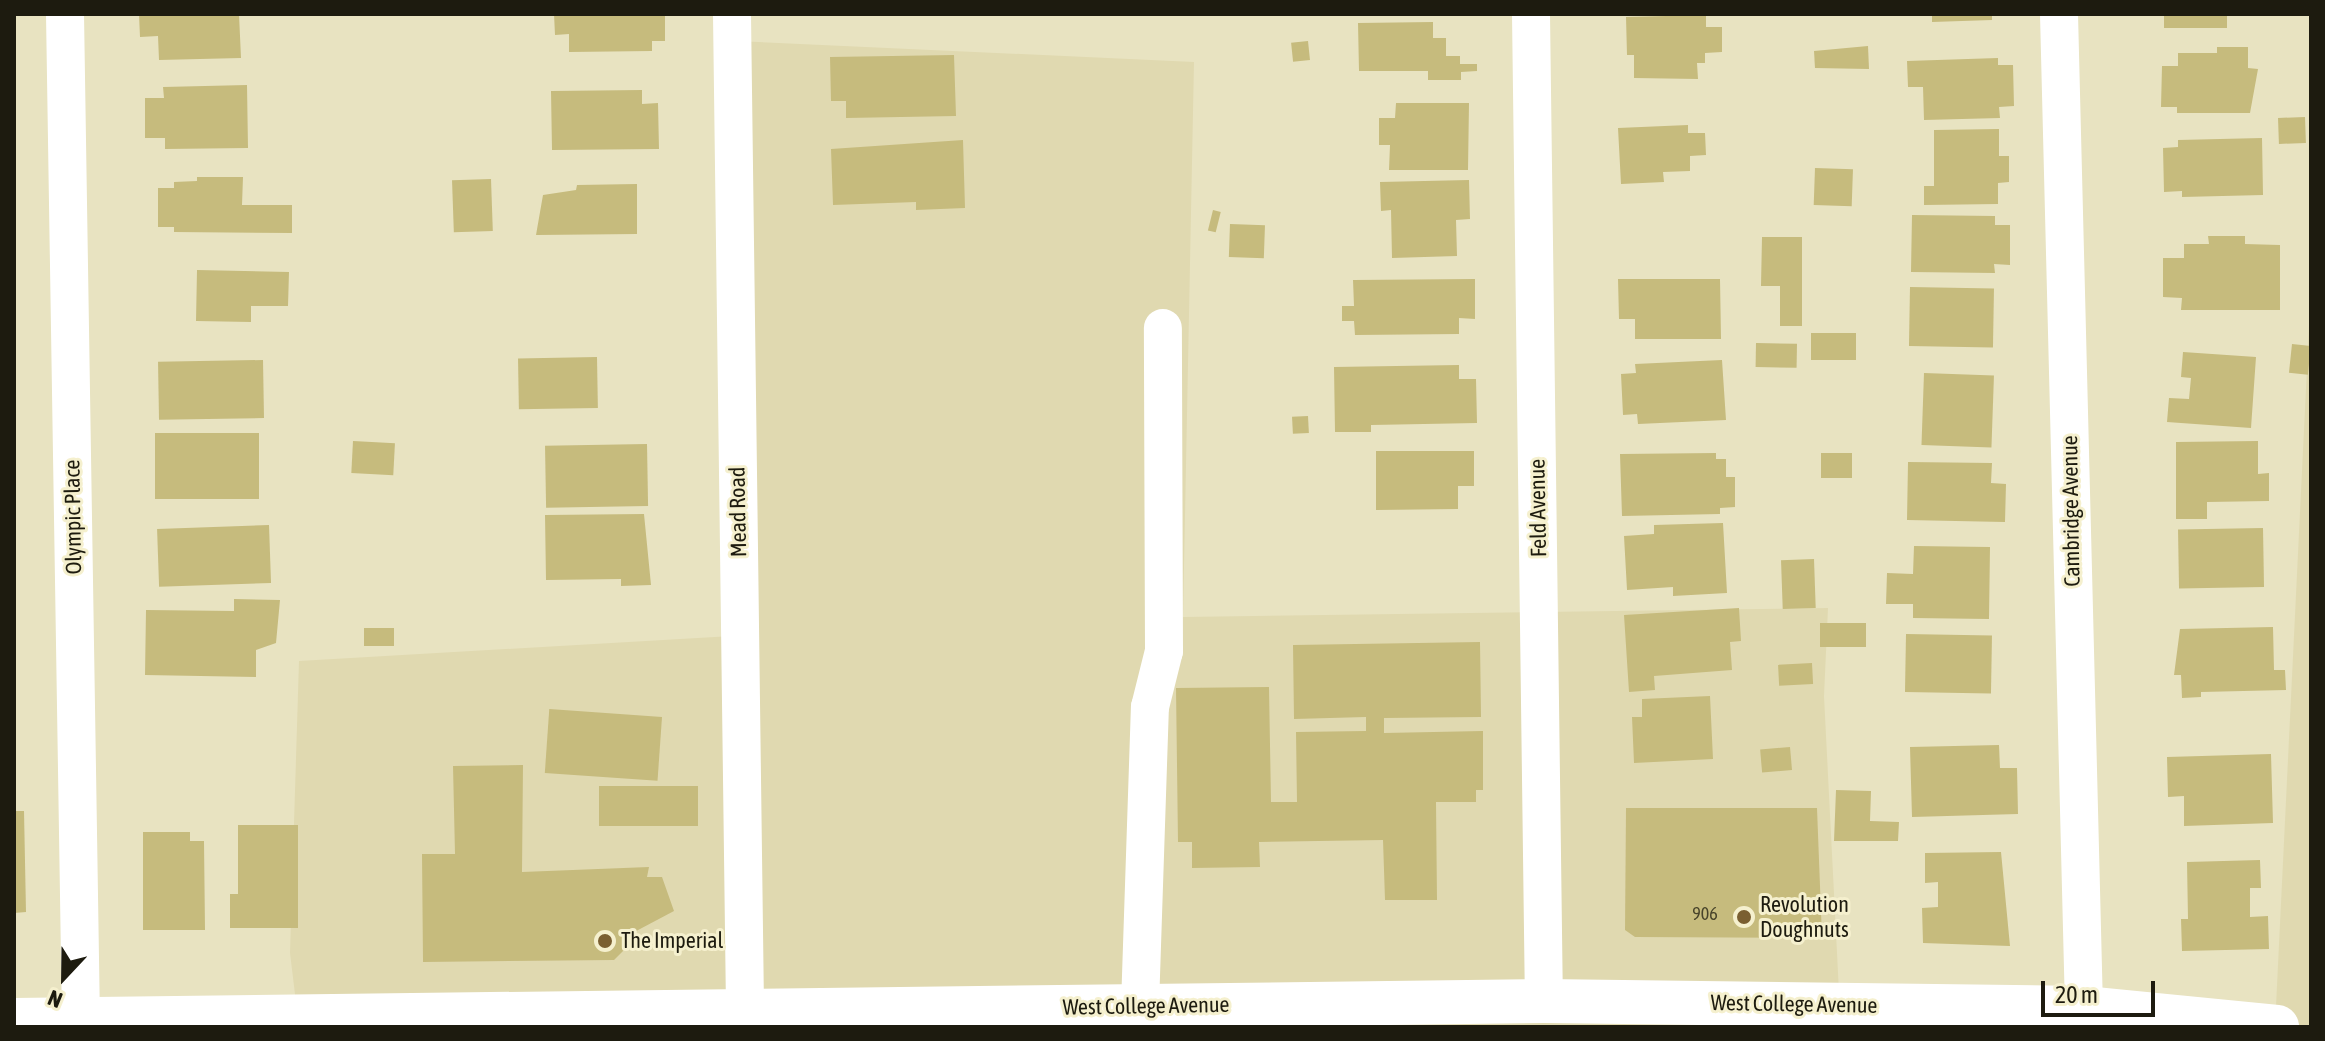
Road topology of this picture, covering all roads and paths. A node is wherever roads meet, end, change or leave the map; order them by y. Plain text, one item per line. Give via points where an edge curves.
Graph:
1 (65, 14) edge
2 (732, 14) edge
3 (1531, 14) edge
4 (2059, 14) edge
5 (1163, 328) dead end
6 (1544, 1001) junction
7 (1140, 1006) junction
8 (2084, 1008) junction
9 (745, 1010) junction
10 (81, 1019) junction
11 (14, 1020) edge
12 (2277, 1027) edge

1 - 10 street, Olympic Place
2 - 9 street, Mead Road
3 - 6 street, Feld Avenue
4 - 8 street, Cambridge Avenue
5 - 7 street via 1164,651 1150,707
6 - 7 main road, West College Avenue
6 - 8 main road, West College Avenue
7 - 9 main road, West College Avenue
8 - 12 main road, West College Avenue
9 - 10 main road, West College Avenue
10 - 11 main road, West College Avenue

